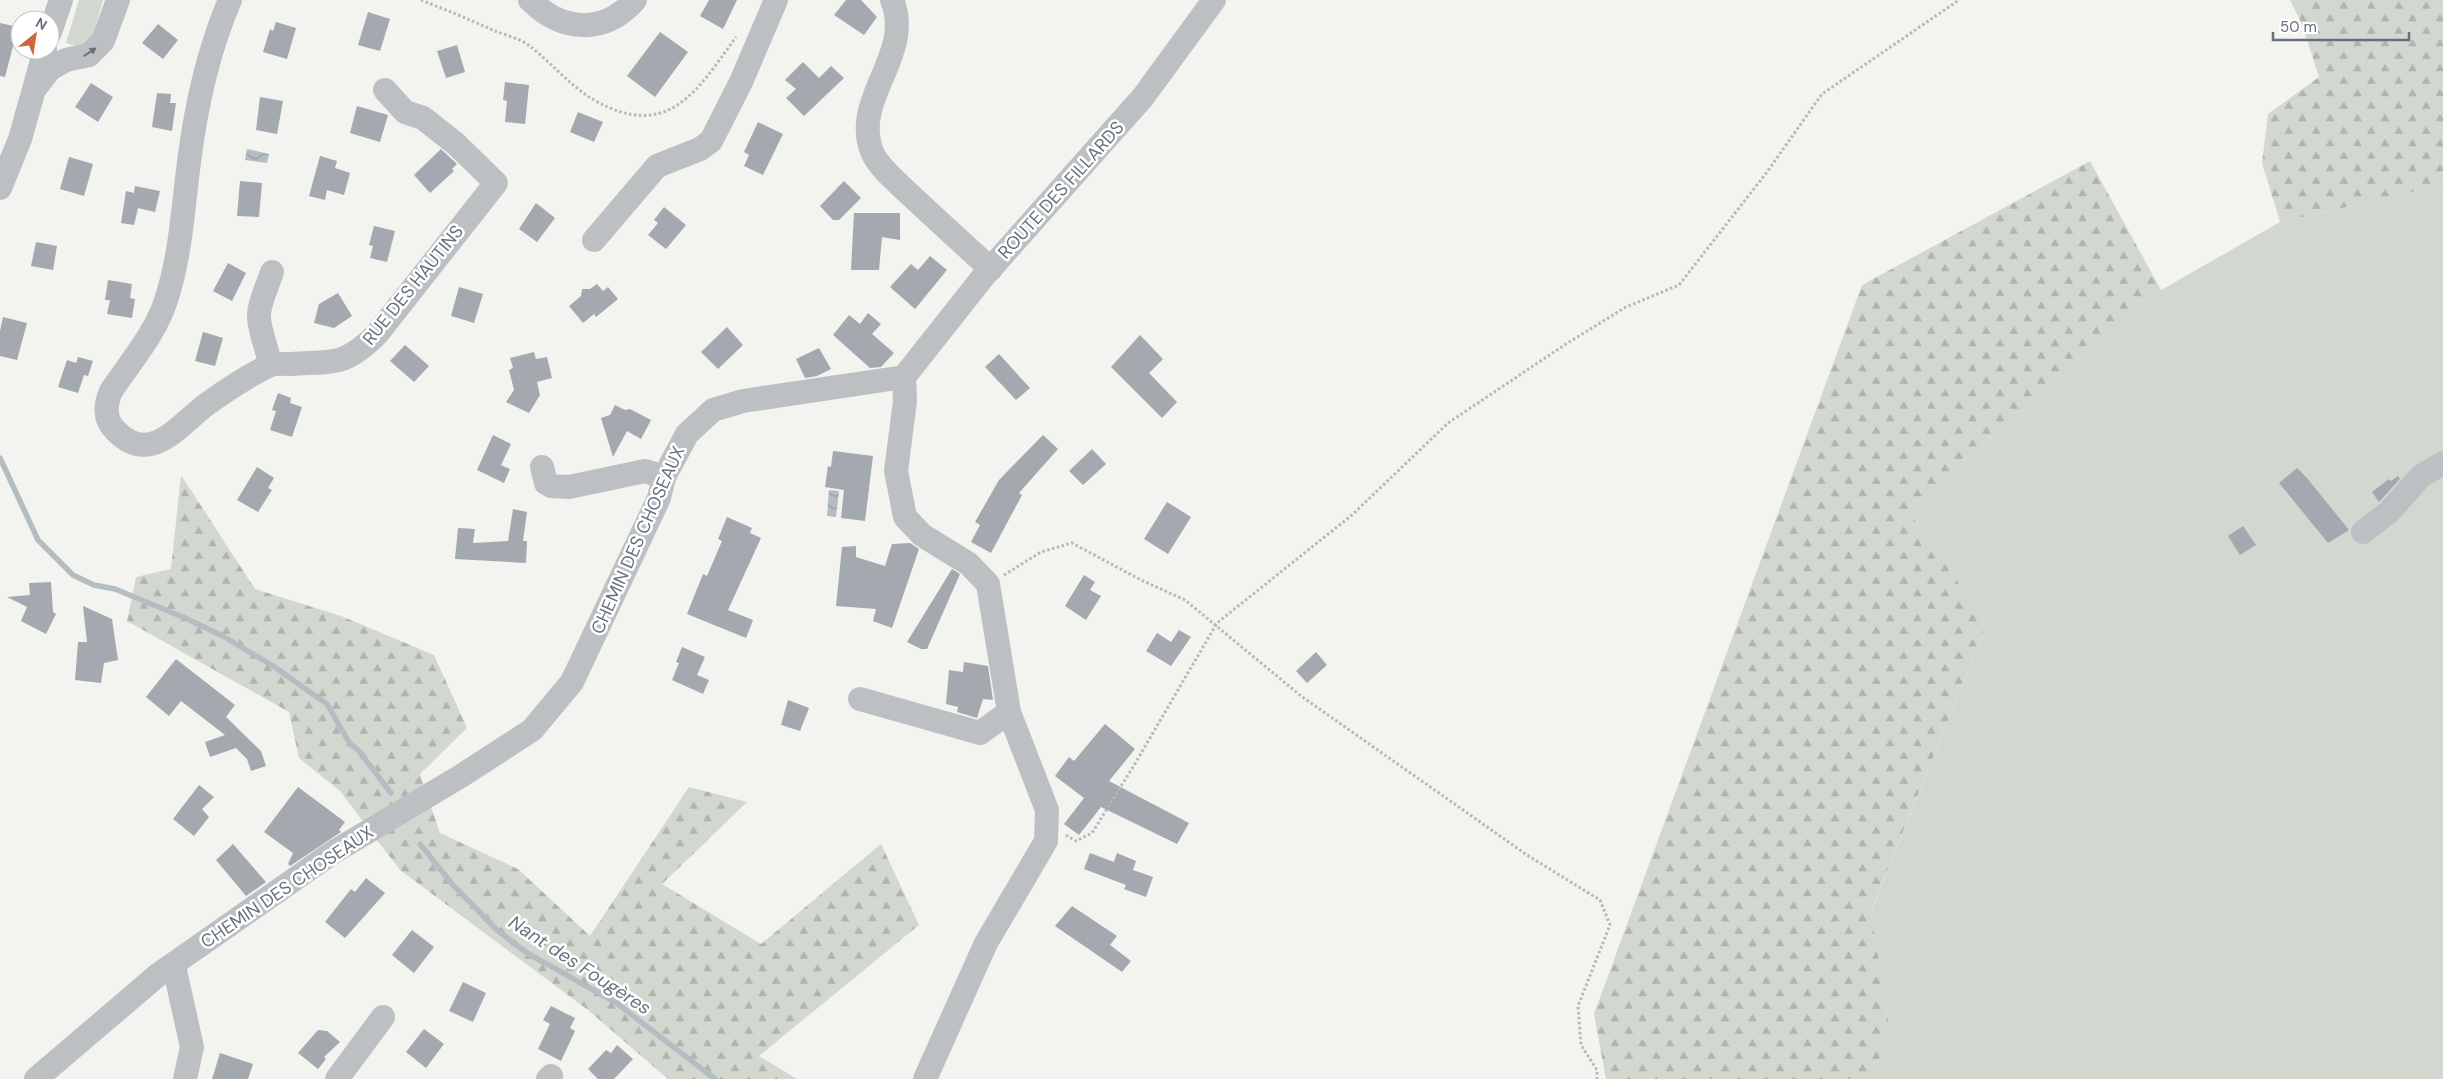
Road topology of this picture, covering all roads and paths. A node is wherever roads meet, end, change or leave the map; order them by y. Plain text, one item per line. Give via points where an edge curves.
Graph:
1 (118, 0) edge
2 (230, 0) edge
3 (421, 0) edge
4 (530, 0) edge
5 (635, 0) edge
6 (776, 0) edge
7 (892, 0) edge
8 (1214, 0) edge
9 (1959, 0) edge
10 (738, 34) dead end
11 (60, 54) edge
12 (42, 60) edge
13 (66, 60) junction
14 (36, 86) junction
15 (385, 90) dead end
16 (0, 188) edge
17 (594, 240) dead end
18 (991, 269) junction
19 (272, 272) dead end
20 (270, 365) junction
21 (904, 377) junction
22 (2443, 463) edge
23 (542, 468) dead end
24 (664, 478) junction
25 (2363, 532) dead end
26 (988, 584) junction
27 (1216, 623) junction
28 (860, 699) dead end
29 (1009, 712) junction
30 (1046, 824) junction
31 (174, 966) junction
32 (383, 1018) dead end
33 (36, 1079) edge
34 (185, 1079) edge
35 (337, 1079) edge
36 (925, 1079) edge
37 (1597, 1079) edge

13 -> 1 street via 89,55 103,42
2 - 20 street, RUE DES HAUTINS via 209,56 190,158 176,261 167,298 158,320 111,391 106,409 108,421 132,443 154,444 168,437 207,404
3 - 10 path via 525,43 593,100 645,116 674,108 699,88
4 - 5 street via 556,19 572,25 590,26 625,12
6 - 17 street via 741,82 711,140 700,149 658,166
7 - 18 street via 897,38 866,127 874,156 918,202
8 - 18 street, ROUTE DES FILLARDS via 1143,97
9 - 27 path via 1822,94 1680,285 1626,307 1448,423 1352,516
11 - 13 street
12 - 14 street
13 - 14 street via 50,69
14 - 16 street via 20,140
15 - 20 street, RUE DES HAUTINS via 405,112 423,118 456,144 496,183 364,347 332,363
18 - 21 street, ROUTE DES FILLARDS
19 - 20 street via 259,314
21 - 24 street, CHEMIN DES CHOSEAUX via 743,401 713,410 687,434
21 - 26 street via 905,401 896,470 905,517 922,535 969,564
22 - 25 street via 2421,476 2389,512
23 - 24 street via 550,486 569,487 645,471
24 - 31 street, CHEMIN DES CHOSEAUX via 659,498 572,682 532,730 332,853
26 - 27 path via 1041,552 1072,543 1186,600
26 - 29 street
27 - 30 path via 1092,833 1076,841
27 - 37 path via 1301,696 1527,855 1600,900 1610,925 1578,1006 1581,1045 1597,1070
28 - 29 street via 980,733
29 - 30 street via 1014,731 1042,793
30 - 36 street via 1046,841 986,944
31 - 33 street, CHEMIN DES CHOSEAUX via 159,974
31 - 34 street via 192,1047
32 - 35 street

